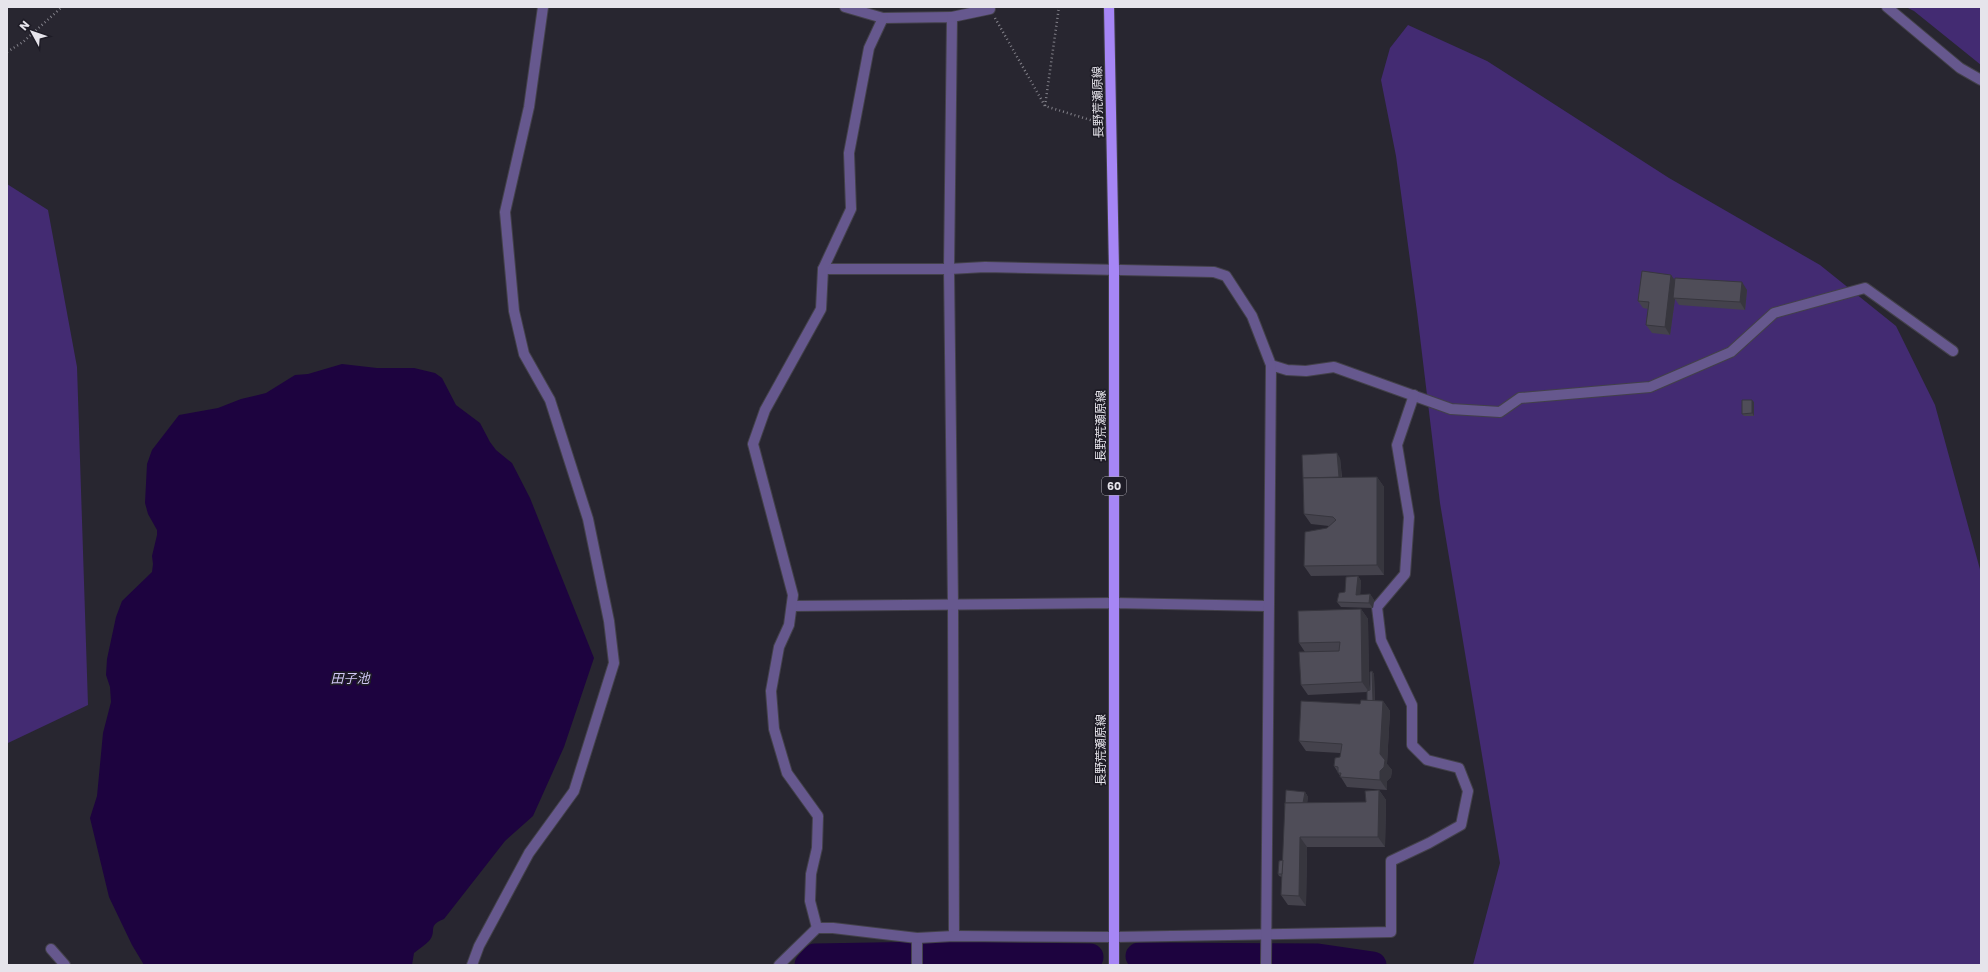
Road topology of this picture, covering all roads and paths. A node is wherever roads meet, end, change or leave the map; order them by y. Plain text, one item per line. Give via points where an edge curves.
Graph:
1 (62, 7) edge
2 (543, 7) edge
3 (845, 7) edge
4 (1059, 7) edge
5 (1109, 7) edge
6 (1887, 7) edge
7 (990, 9) joint
8 (952, 17) junction
9 (883, 18) junction
10 (7, 52) edge
11 (1981, 80) edge
12 (1045, 106) junction
13 (1111, 126) junction
14 (823, 269) junction
15 (949, 269) junction
16 (1114, 270) junction
17 (1953, 351) dead end
18 (1271, 365) junction
19 (1414, 395) junction
20 (1113, 603) junction
21 (793, 606) junction
22 (953, 606) junction
23 (1268, 606) junction
24 (817, 928) junction
25 (1266, 934) junction
26 (954, 936) junction
27 (1114, 937) junction
28 (917, 942) junction
29 (51, 950) dead end
30 (65, 965) edge
31 (472, 965) edge
32 (779, 965) edge
33 (917, 965) edge
34 (1114, 965) edge
35 (1266, 965) edge

1 - 10 path via 24,42
2 - 31 street via 529,107 505,212 514,311 524,354 550,400 588,519 609,621 614,663 574,791 529,853 479,946
3 - 9 street
4 - 12 path
5 - 13 main road, 長野荒瀬原線 / 60
6 - 11 street via 1960,68
7 - 8 street
7 - 12 path
8 - 9 street
8 - 15 street
9 - 14 street via 868,48 849,153 851,209
12 - 13 path
13 - 16 main road, 長野荒瀬原線 / 60
14 - 15 street
14 - 21 street via 821,309 765,410 753,444 793,595
15 - 16 street via 985,267
15 - 22 street
16 - 18 street via 1214,272 1226,276 1252,316
16 - 20 main road, 長野荒瀬原線 / 60
17 - 19 street via 1865,288 1774,313 1731,352 1650,387 1520,398 1500,412 1451,409
18 - 19 street via 1287,370 1334,367
18 - 23 street
19 - 25 street via 1397,445 1409,517 1405,574 1377,607 1382,640 1412,705 1412,745 1427,760 1459,768 1468,791 1460,825 1390,861 1391,932
20 - 22 street
20 - 23 street
20 - 27 main road, 長野荒瀬原線 / 60
21 - 22 street
21 - 24 street via 789,626 779,646 771,691 774,729 787,773 818,816 810,902
22 - 26 street
23 - 25 street
24 - 28 street via 833,928
24 - 32 street
25 - 27 street
25 - 35 street
26 - 27 street
26 - 28 street
27 - 34 main road, 長野荒瀬原線 / 60
28 - 33 street
29 - 30 street

